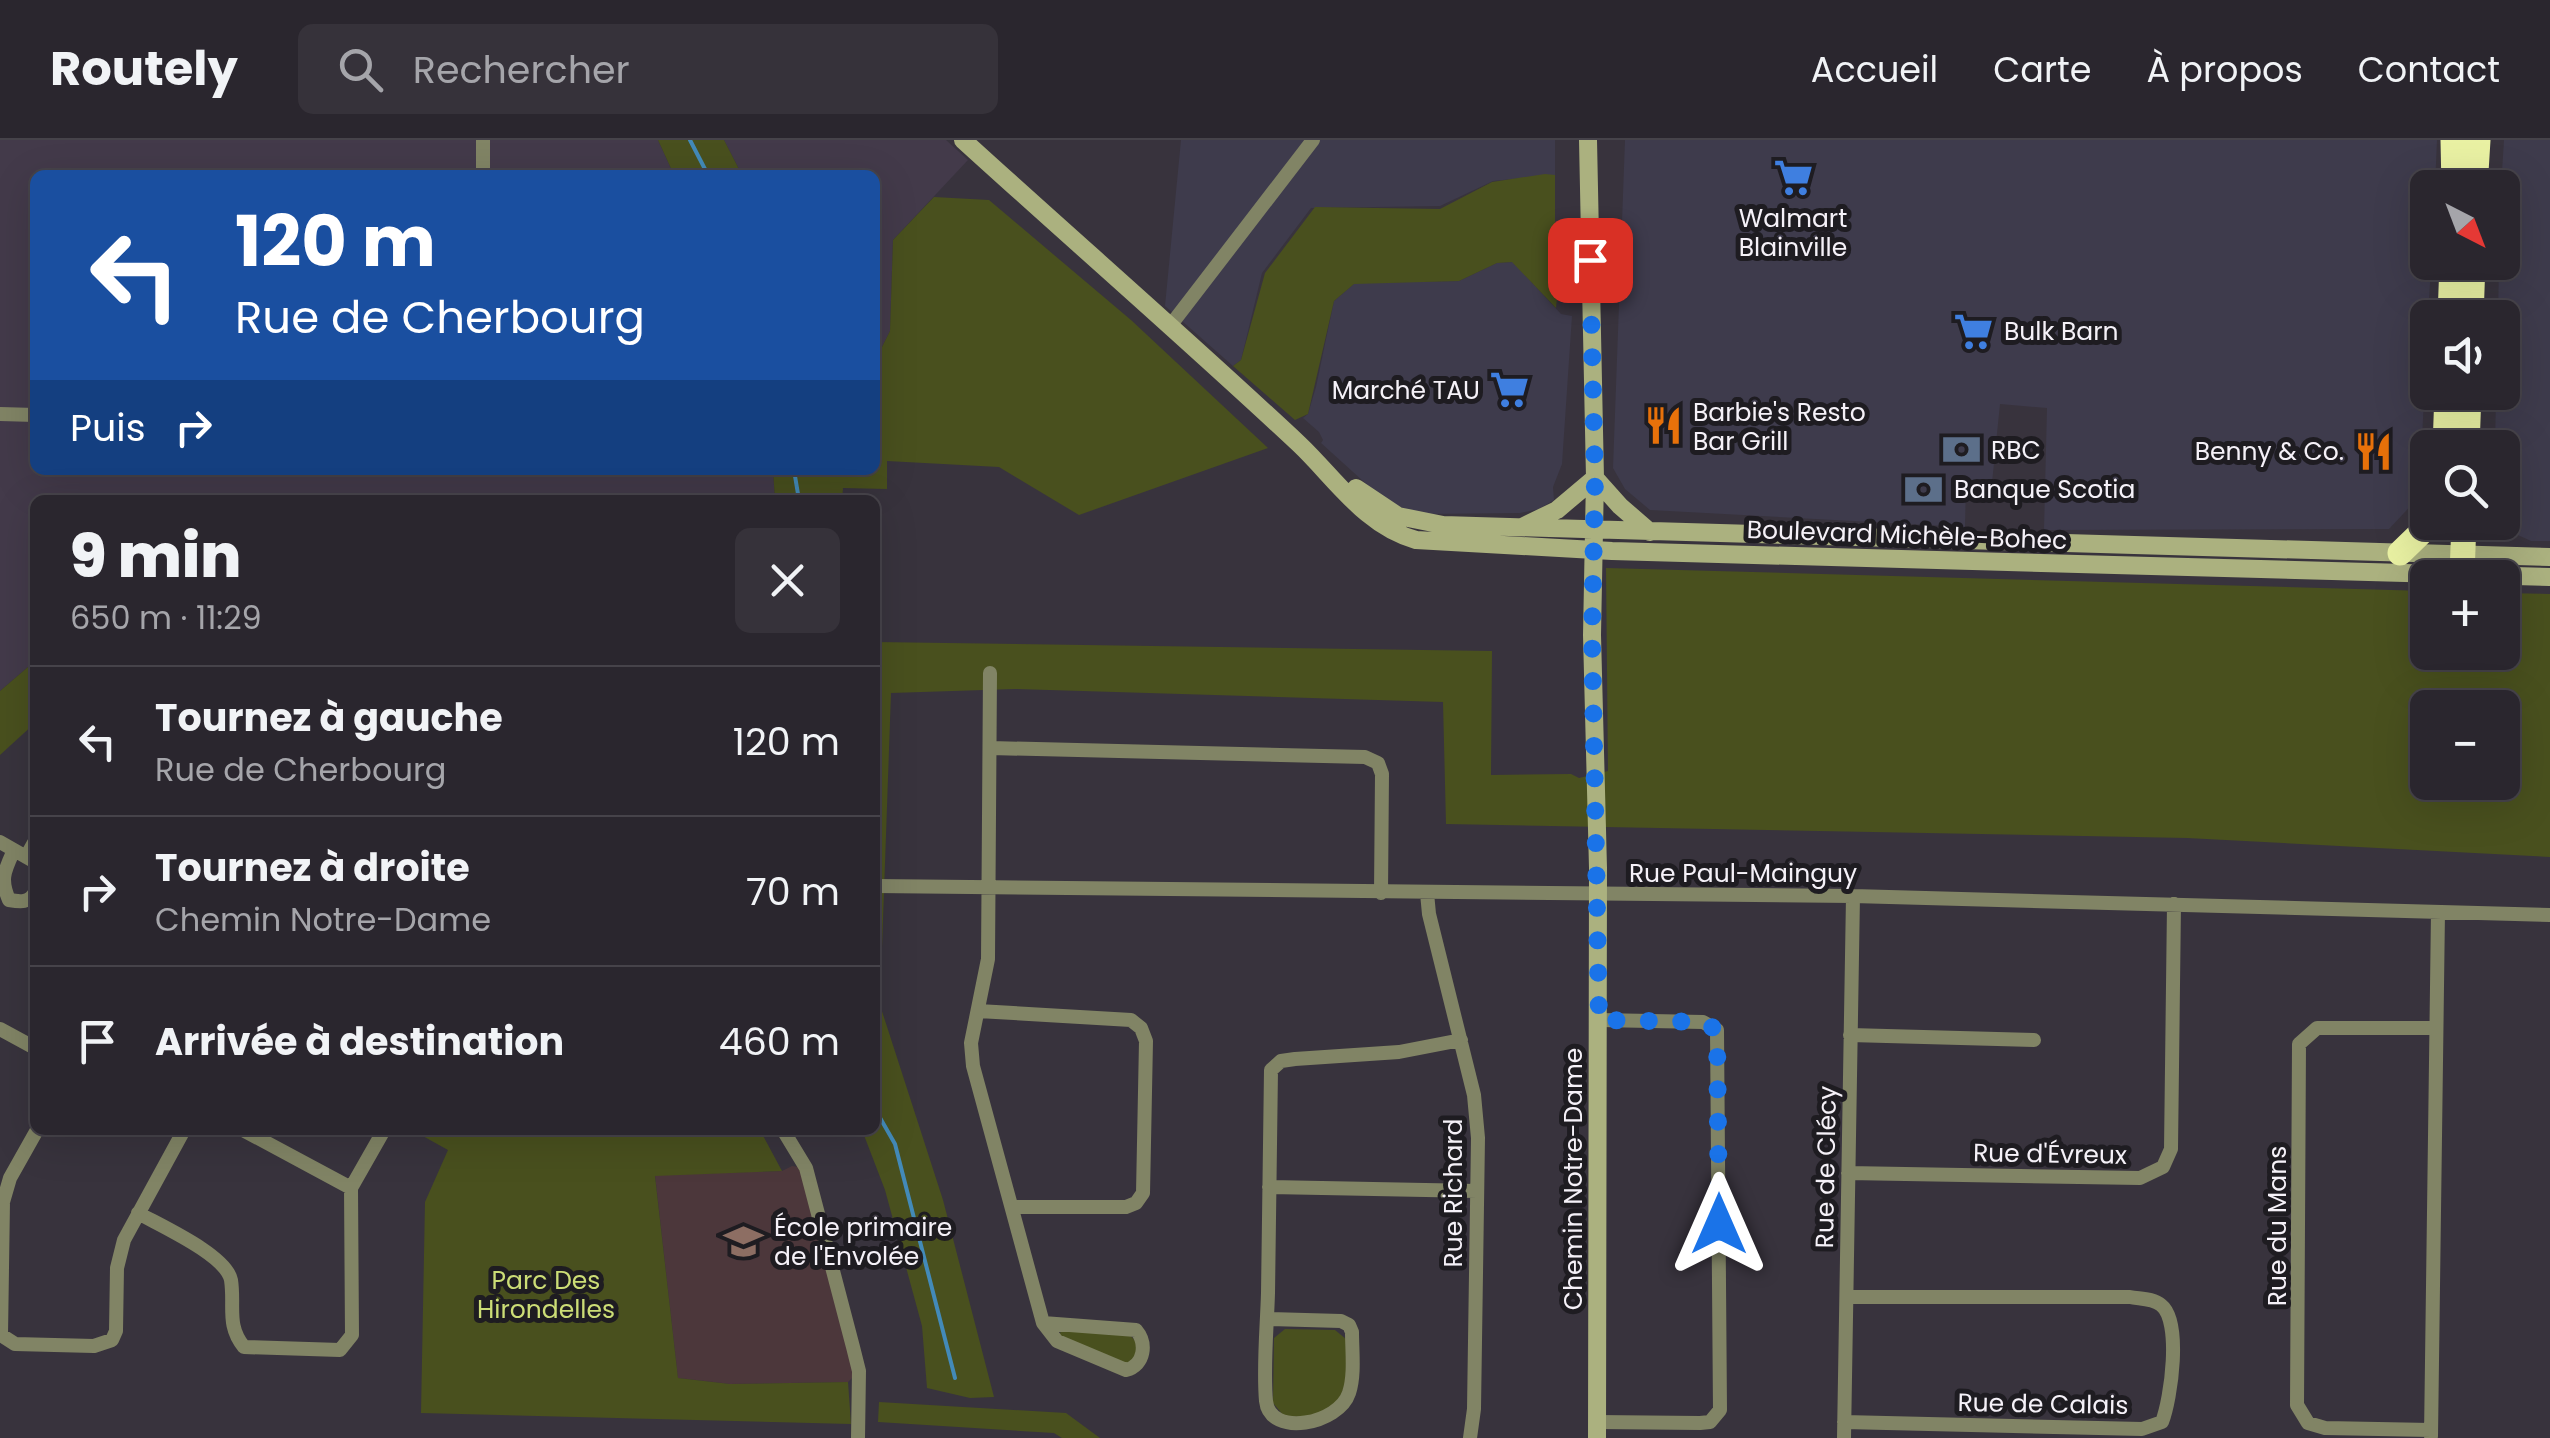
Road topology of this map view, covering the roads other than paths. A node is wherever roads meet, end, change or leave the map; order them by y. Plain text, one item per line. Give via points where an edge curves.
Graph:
1 (483, 140) edge
2 (963, 140) edge
3 (1313, 140) edge
4 (1588, 140) edge
5 (2454, 140) edge
6 (2478, 140) edge
7 (483, 170) edge
8 (2454, 170) edge
9 (2476, 170) edge
10 (1170, 326) junction
11 (0, 414) edge
12 (30, 415) edge
13 (1300, 444) junction
14 (1595, 478) junction
15 (1519, 528) junction
16 (1650, 532) junction
17 (1594, 540) junction
18 (2413, 540) edge
19 (2400, 553) junction
20 (2550, 558) edge
21 (2432, 560) edge
22 (2520, 560) edge
23 (2410, 564) edge
24 (2520, 574) edge
25 (2550, 578) edge
26 (990, 673) dead end
27 (990, 748) junction
28 (0, 842) edge
29 (25, 856) edge
30 (880, 886) edge
31 (988, 890) junction
32 (1427, 892) junction
33 (1381, 893) junction
34 (1598, 893) junction
35 (1853, 896) junction
36 (30, 899) edge
37 (2174, 904) junction
38 (2438, 912) junction
39 (2550, 915) edge
40 (978, 1010) junction
41 (1599, 1020) junction
42 (2434, 1028) junction
43 (0, 1029) edge
44 (1850, 1036) junction
45 (1461, 1040) junction
46 (2034, 1040) dead end
47 (30, 1045) edge
48 (34, 1135) edge
49 (181, 1135) edge
50 (253, 1135) edge
51 (381, 1135) edge
52 (786, 1135) edge
53 (1848, 1173) junction
54 (5, 1176) edge
55 (1269, 1187) junction
56 (352, 1188) junction
57 (1477, 1191) junction
58 (1012, 1207) junction
59 (138, 1213) junction
60 (1847, 1297) junction
61 (1267, 1319) junction
62 (1043, 1322) junction
63 (1844, 1422) junction
64 (1597, 1430) edge
65 (2431, 1434) edge
66 (858, 1438) edge
67 (1470, 1438) edge
68 (1844, 1438) edge

1 - 7 street
2 - 10 street, Boulevard Michèle-Bohec
3 - 10 street
4 - 14 street, Chemin Notre-Dame
5 - 8 highway
6 - 9 highway
10 - 13 street, Boulevard Michèle-Bohec
11 - 12 street
13 - 15 street, Boulevard Michèle-Bohec via 1398,516 1434,525
13 - 17 street, Boulevard Michèle-Bohec via 1374,519 1405,537 1440,544
14 - 15 street via 1557,510
14 - 16 street
14 - 17 street, Chemin Notre-Dame
15 - 17 street, Boulevard Michèle-Bohec
16 - 17 street, Boulevard Michèle-Bohec
16 - 19 street, Boulevard Michèle-Bohec
17 - 23 street, Boulevard Michèle-Bohec
17 - 34 street, Chemin Notre-Dame
18 - 19 highway
19 - 21 street, Boulevard Michèle-Bohec
20 - 22 street, Boulevard Michèle-Bohec
24 - 25 street, Boulevard Michèle-Bohec
26 - 27 street
27 - 31 street
27 - 33 street via 1365,757 1382,774
28 - 29 street
29 - 36 street via 0,879 0,888 9,900
30 - 31 street, Rue Paul-Mainguy
31 - 33 street, Rue Paul-Mainguy
31 - 40 street via 988,959
32 - 33 street, Rue Paul-Mainguy
32 - 34 street, Rue Paul-Mainguy
32 - 45 street, Rue Richard
34 - 35 street, Rue Paul-Mainguy
34 - 41 street, Chemin Notre-Dame
35 - 37 street, Rue Paul-Mainguy
35 - 44 street, Rue de Clécy
37 - 38 street, Rue Paul-Mainguy
37 - 53 street, Rue d'Évreux via 2171,1149 2163,1168 2140,1178
38 - 39 street, Rue Paul-Mainguy
38 - 42 street
40 - 58 street via 973,1066
40 - 58 street via 1131,1020 1146,1041 1143,1193 1136,1203
41 - 64 street, Chemin Notre-Dame
41 - 64 street via 1703,1022 1717,1030 1720,1410 1710,1422
42 - 65 street
42 - 65 street, Rue du Mans via 2316,1028 2299,1044 2297,1406 2308,1423 2325,1428
43 - 47 street
44 - 46 street
44 - 53 street, Rue de Clécy
45 - 55 street via 1281,1061 1271,1070
45 - 57 street, Rue Richard via 1474,1096
48 - 54 street
49 - 59 street
50 - 56 street
51 - 56 street
52 - 66 street via 806,1168 859,1371
53 - 60 street, Rue de Clécy
54 - 59 street via 1,1335 15,1344 94,1346 112,1340 118,1268
55 - 57 street
55 - 61 street
56 - 59 street via 352,1335 340,1350 244,1347 233,1334 231,1276 218,1260
57 - 67 street, Rue Richard
58 - 62 street
60 - 63 street, Rue de Clécy
60 - 63 street, Rue de Calais via 2155,1301 2171,1324 2172,1363 2162,1422 2142,1429
61 - 61 street via 1349,1325 1348,1395 1326,1420 1290,1424 1266,1406
62 - 62 street via 1136,1330 1142,1358 1126,1370 1056,1340
63 - 68 street, Rue de Clécy

